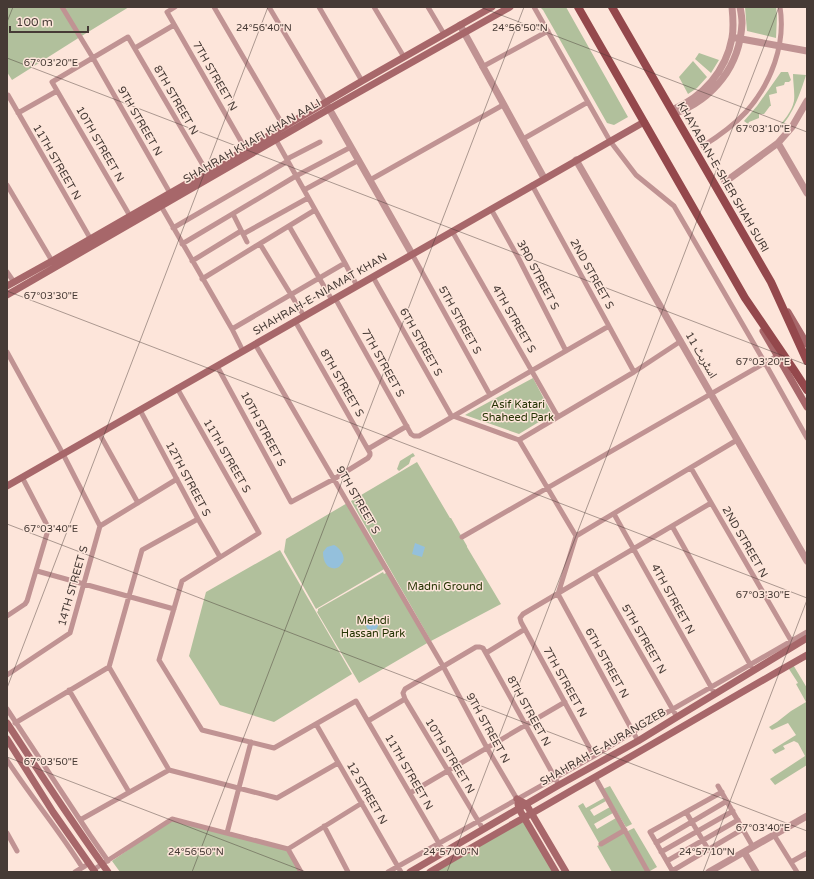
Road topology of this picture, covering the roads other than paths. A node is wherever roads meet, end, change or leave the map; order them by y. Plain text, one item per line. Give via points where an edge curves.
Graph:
1 (62, 7) edge
2 (175, 7) edge
3 (214, 7) edge
4 (269, 7) edge
5 (319, 7) edge
6 (374, 7) edge
7 (428, 7) edge
8 (510, 7) edge
9 (534, 7) edge
10 (578, 7) edge
11 (612, 7) edge
12 (732, 7) edge
13 (740, 7) edge
14 (780, 7) edge
15 (489, 8) edge
16 (174, 25) junction
17 (460, 25) junction
18 (548, 31) junction
19 (464, 33) junction
20 (444, 34) junction
21 (736, 38) junction
22 (779, 46) junction
23 (135, 48) junction
24 (807, 51) edge
25 (404, 57) junction
26 (93, 58) junction
27 (482, 67) junction
28 (362, 81) junction
29 (57, 92) junction
30 (8, 95) edge
31 (807, 101) edge
32 (588, 102) junction
33 (503, 105) junction
34 (327, 106) junction
35 (673, 112) junction
36 (18, 114) junction
37 (644, 122) junction
38 (284, 127) junction
39 (522, 139) junction
40 (276, 140) junction
41 (610, 141) junction
42 (320, 142) dead end
43 (778, 143) junction
44 (703, 146) dead end
45 (351, 147) junction
46 (246, 150) junction
47 (287, 160) junction
48 (359, 160) junction
49 (576, 160) junction
50 (207, 172) junction
51 (296, 176) junction
52 (544, 178) junction
53 (370, 180) junction
54 (725, 182) dead end
55 (7, 184) edge
56 (532, 185) junction
57 (304, 190) junction
58 (807, 192) edge
59 (170, 193) junction
60 (9, 195) edge
61 (308, 198) junction
62 (162, 203) junction
63 (491, 209) junction
64 (315, 210) junction
65 (233, 214) junction
66 (130, 216) junction
67 (289, 226) junction
68 (174, 228) junction
69 (452, 231) junction
70 (242, 232) junction
71 (90, 242) junction
72 (247, 242) dead end
73 (182, 244) junction
74 (260, 244) junction
75 (412, 254) junction
76 (52, 261) junction
77 (192, 261) junction
78 (345, 263) junction
79 (7, 272) edge
80 (373, 276) junction
81 (319, 278) junction
82 (202, 279) junction
83 (771, 282) junction
84 (14, 285) edge
85 (357, 286) junction
86 (7, 295) edge
87 (291, 295) junction
88 (745, 298) junction
89 (334, 299) junction
90 (304, 316) junction
91 (295, 321) junction
92 (609, 326) junction
93 (232, 329) junction
94 (681, 342) junction
95 (255, 344) junction
96 (807, 344) edge
97 (243, 351) junction
98 (566, 351) junction
99 (7, 352) edge
100 (777, 356) junction
101 (807, 361) edge
102 (765, 363) junction
103 (217, 366) junction
104 (532, 371) junction
105 (634, 372) junction
106 (177, 388) junction
107 (807, 390) edge
108 (711, 394) junction
109 (490, 395) junction
110 (807, 407) edge
111 (140, 410) junction
112 (453, 417) junction
113 (558, 417) junction
114 (406, 426) junction
115 (99, 433) junction
116 (807, 438) edge
117 (519, 440) junction
118 (737, 440) junction
119 (368, 449) junction
120 (63, 454) junction
121 (691, 468) junction
122 (22, 477) junction
123 (177, 479) junction
124 (334, 479) junction
125 (7, 486) edge
126 (547, 488) junction
127 (138, 502) junction
128 (711, 503) junction
129 (614, 514) junction
130 (198, 519) junction
131 (100, 526) junction
132 (672, 526) junction
133 (576, 536) junction
134 (462, 537) dead end
135 (634, 549) junction
136 (220, 557) junction
137 (807, 561) edge
138 (37, 571) junction
139 (594, 572) junction
140 (83, 584) junction
141 (558, 594) junction
142 (129, 596) junction
143 (174, 609) junction
144 (7, 616) edge
145 (525, 630) junction
146 (807, 632) edge
147 (807, 638) edge
148 (793, 644) junction
149 (486, 653) junction
150 (807, 655) edge
151 (443, 666) junction
152 (109, 667) junction
153 (752, 667) junction
154 (7, 675) edge
155 (711, 687) junction
156 (69, 690) junction
157 (715, 694) junction
158 (405, 699) junction
159 (565, 702) junction
160 (7, 709) edge
161 (672, 709) junction
162 (676, 716) junction
163 (368, 721) junction
164 (15, 722) junction
165 (7, 723) edge
166 (316, 724) junction
167 (525, 725) junction
168 (633, 732) junction
169 (7, 739) edge
170 (638, 741) junction
171 (251, 742) junction
172 (487, 748) junction
173 (594, 756) junction
174 (7, 760) edge
175 (338, 763) junction
176 (168, 770) junction
177 (448, 771) junction
178 (555, 777) junction
179 (595, 777) junction
180 (559, 785) junction
181 (718, 786) dead end
182 (238, 788) junction
183 (129, 792) junction
184 (722, 792) junction
185 (410, 793) junction
186 (517, 799) junction
187 (727, 801) junction
188 (362, 803) junction
189 (526, 804) junction
190 (519, 808) junction
191 (733, 811) junction
192 (686, 812) junction
193 (532, 814) junction
194 (807, 816) edge
195 (524, 818) junction
196 (80, 820) junction
197 (738, 820) junction
198 (478, 822) junction
199 (692, 822) junction
200 (324, 826) junction
201 (483, 829) junction
202 (743, 829) junction
203 (625, 830) junction
204 (697, 831) junction
205 (7, 833) edge
206 (226, 833) junction
207 (774, 835) junction
208 (703, 840) junction
209 (439, 843) junction
210 (656, 843) junction
211 (602, 844) dead end
212 (753, 847) junction
213 (288, 849) junction
214 (708, 849) junction
215 (16, 851) dead end
216 (444, 852) junction
217 (661, 852) junction
218 (744, 852) junction
219 (807, 853) edge
220 (105, 862) junction
221 (667, 862) junction
222 (791, 862) junction
223 (86, 865) junction
224 (398, 866) junction
225 (94, 871) edge
226 (673, 871) edge
227 (75, 872) edge
228 (108, 872) edge
229 (301, 872) edge
230 (348, 872) edge
231 (388, 872) edge
232 (401, 872) edge
233 (410, 872) edge
234 (430, 872) edge
235 (556, 872) edge
236 (566, 872) edge
237 (648, 872) edge
238 (709, 872) edge
239 (756, 872) edge
240 (797, 872) edge

1 - 26 street, 9TH STREET N
2 - 16 street, 7TH STREET N via 167,12
3 - 38 street
4 - 34 street
5 - 28 street
6 - 25 street
7 - 20 street
8 - 19 main road, SHAHRAH KHAFI KHAN AALI
9 - 18 street
10 - 37 main road
11 - 35 main road, KHAYABAN-E-SHER SHAH SURI
12 - 21 street
13 - 21 street via 742,22
14 - 22 street
15 - 17 main road, SHAHRAH KHAFI KHAN AALI
16 - 23 street
16 - 46 street, 7TH STREET N
17 - 19 street
17 - 20 main road, SHAHRAH KHAFI KHAN AALI
18 - 27 street
18 - 32 street
19 - 27 street
19 - 34 main road, SHAHRAH KHAFI KHAN AALI
20 - 25 main road, SHAHRAH KHAFI KHAN AALI
21 - 22 street
21 - 35 street via 720,71 709,85
22 - 24 street
22 - 44 street via 771,73 762,91 746,112
23 - 26 street, 8TH STREET N via 128,37
23 - 50 street, 8TH STREET N
25 - 28 main road, SHAHRAH KHAFI KHAN AALI
26 - 29 street, 10TH STREET N via 52,82
26 - 59 street, 9TH STREET N
27 - 33 street
28 - 34 main road, SHAHRAH KHAFI KHAN AALI
29 - 36 street
29 - 66 street, 10TH STREET N
30 - 36 street, 11TH STREET N
31 - 43 street via 792,127
32 - 39 street
32 - 41 street
33 - 39 street
33 - 53 street
34 - 38 main road, SHAHRAH KHAFI KHAN AALI
34 - 40 main road, SHAHRAH KHAFI KHAN AALI
34 - 45 street
35 - 83 main road, KHAYABAN-E-SHER SHAH SURI
36 - 71 street, 11TH STREET N
37 - 41 main road, SHAHRAH-E-NIAMAT KHAN
37 - 88 main road
38 - 46 main road, SHAHRAH KHAFI KHAN AALI
39 - 52 street
40 - 47 street
40 - 62 main road, SHAHRAH KHAFI KHAN AALI
41 - 49 main road, SHAHRAH-E-NIAMAT KHAN
41 - 102 street via 636,175 674,206
42 - 47 street
43 - 54 street
43 - 58 street
45 - 48 street
45 - 51 street
46 - 50 main road, SHAHRAH KHAFI KHAN AALI
47 - 51 street
47 - 68 street
48 - 53 street
48 - 57 street
49 - 52 main road, SHAHRAH-E-NIAMAT KHAN
49 - 94 street, اسٹریٹ 11
50 - 59 main road, SHAHRAH KHAFI KHAN AALI
51 - 57 street
51 - 65 street
52 - 56 main road, SHAHRAH-E-NIAMAT KHAN
53 - 75 street
55 - 60 street
56 - 63 main road, SHAHRAH-E-NIAMAT KHAN
56 - 92 street, 2ND STREET S
57 - 61 street
59 - 62 main road, SHAHRAH KHAFI KHAN AALI
60 - 76 street
61 - 64 street
61 - 70 street
62 - 66 main road, SHAHRAH KHAFI KHAN AALI
62 - 68 street
62 - 71 main road, SHAHRAH KHAFI KHAN AALI
63 - 69 main road, SHAHRAH-E-NIAMAT KHAN
63 - 98 street, 3RD STREET S
64 - 67 street
64 - 78 street
65 - 70 street
65 - 73 street
66 - 71 main road, SHAHRAH KHAFI KHAN AALI
67 - 74 street
67 - 81 street, 7TH STREET S
68 - 73 street
69 - 75 main road, SHAHRAH-E-NIAMAT KHAN
69 - 104 street, 4TH STREET S
70 - 72 street
70 - 77 street
71 - 76 main road, SHAHRAH KHAFI KHAN AALI
71 - 84 main road, SHAHRAH KHAFI KHAN AALI
73 - 77 street
74 - 82 street
74 - 87 street
75 - 80 main road, SHAHRAH-E-NIAMAT KHAN
75 - 109 street, 5TH STREET S
76 - 84 main road, SHAHRAH KHAFI KHAN AALI
77 - 82 street
78 - 81 street
78 - 85 street
79 - 84 street
80 - 85 main road, SHAHRAH-E-NIAMAT KHAN
80 - 112 street, 6TH STREET S
81 - 87 street
81 - 89 street, 7TH STREET S
82 - 93 street
83 - 96 main road
83 - 101 main road, KHAYABAN-E-SHER SHAH SURI
84 - 86 main road, SHAHRAH KHAFI KHAN AALI
85 - 89 main road, SHAHRAH-E-NIAMAT KHAN
87 - 90 street
87 - 93 street
88 - 100 main road
88 - 107 main road
89 - 90 main road, SHAHRAH-E-NIAMAT KHAN
89 - 114 street, 7TH STREET S
90 - 91 main road, SHAHRAH-E-NIAMAT KHAN
91 - 95 main road, SHAHRAH-E-NIAMAT KHAN
91 - 119 street, 8TH STREET S
92 - 98 street
92 - 105 street, 2ND STREET S
93 - 97 street
94 - 105 street
94 - 108 street, اسٹریٹ 11
95 - 97 main road, SHAHRAH-E-NIAMAT KHAN
95 - 124 street, 9TH STREET S
97 - 103 main road, SHAHRAH-E-NIAMAT KHAN
98 - 104 street
99 - 120 street
100 - 102 street
100 - 110 main road
102 - 108 street
102 - 116 street
103 - 106 main road, SHAHRAH-E-NIAMAT KHAN
103 - 124 street, 10TH STREET S via 291,502
104 - 109 street
104 - 113 street, 4TH STREET S
105 - 113 street
106 - 111 main road, SHAHRAH-E-NIAMAT KHAN
106 - 136 street, 11TH STREET S via 259,533
108 - 118 street, اسٹریٹ 11
108 - 126 street
109 - 112 street
111 - 115 main road, SHAHRAH-E-NIAMAT KHAN
111 - 123 street, 12TH STREET S
112 - 114 street, 7TH STREET S via 419,436 411,434
112 - 117 street
113 - 117 street
114 - 119 street
115 - 120 main road, SHAHRAH-E-NIAMAT KHAN
115 - 127 street
117 - 126 street
118 - 121 street
118 - 137 street, اسٹریٹ 11
119 - 124 street, 8TH STREET S via 368,458
120 - 122 main road, SHAHRAH-E-NIAMAT KHAN
120 - 131 street
121 - 128 street, 2ND STREET N
121 - 129 street
122 - 125 main road, SHAHRAH-E-NIAMAT KHAN
122 - 138 street via 48,527
123 - 127 street
123 - 130 street, 12TH STREET S
124 - 151 street, 9TH STREET S
126 - 133 street
126 - 134 street
127 - 131 street
128 - 132 street
128 - 148 street, 2ND STREET N
129 - 133 street
129 - 135 street, 4TH STREET N
130 - 136 street, 12TH STREET S
130 - 142 street via 142,550
131 - 140 street, 14TH STREET S
132 - 135 street
132 - 153 street
133 - 141 street
135 - 139 street
135 - 155 street, 4TH STREET N
136 - 143 street via 182,581
138 - 140 street
138 - 144 street via 27,601
139 - 141 street
139 - 161 street, 5TH STREET N
140 - 142 street
140 - 154 street, 14TH STREET S via 70,634
141 - 145 street, 7TH STREET N via 523,614 520,618
141 - 168 street, 6TH STREET N
142 - 143 street
142 - 152 street
143 - 171 street via 159,660 202,730
145 - 149 street
145 - 159 street, 7TH STREET N
146 - 148 street
147 - 148 main road, SHAHRAH-E-AURANGZEB
148 - 153 main road, SHAHRAH-E-AURANGZEB
149 - 151 street, 8TH STREET N via 483,648 476,647
149 - 167 street, 8TH STREET N
150 - 179 main road, SHAHRAH-E-AURANGZEB
151 - 158 street, 10TH STREET N via 404,691
151 - 172 street, 9TH STREET N
152 - 156 street
152 - 176 street
153 - 155 street
153 - 157 main road, SHAHRAH-E-AURANGZEB
155 - 157 street, 4TH STREET N
155 - 161 street
156 - 164 street
156 - 183 street
157 - 162 main road, SHAHRAH-E-AURANGZEB
158 - 163 street
158 - 177 street, 10TH STREET N
159 - 167 street
159 - 173 street, 7TH STREET N
160 - 164 street
161 - 162 street, 5TH STREET N
161 - 168 street
162 - 170 main road, SHAHRAH-E-AURANGZEB
163 - 166 street, 11TH STREET N via 356,701
163 - 185 street, 11TH STREET N
164 - 196 street
165 - 220 main road via 42,778
166 - 171 street via 274,748
166 - 175 street, 12 STREET N
167 - 172 street
167 - 178 street, 8TH STREET N
168 - 170 street, 6TH STREET N
168 - 173 street
169 - 223 main road
170 - 180 main road, SHAHRAH-E-AURANGZEB
171 - 182 street
172 - 177 street
172 - 186 street, 9TH STREET N
173 - 178 street
174 - 223 street via 35,801
175 - 182 street via 277,798
175 - 188 street, 12 STREET N
176 - 182 street
176 - 183 street
177 - 185 street
177 - 198 street, 10TH STREET N
178 - 180 street, 8TH STREET N
178 - 186 street
179 - 193 main road, SHAHRAH-E-AURANGZEB
179 - 203 street
180 - 189 main road, SHAHRAH-E-AURANGZEB
181 - 184 street
182 - 206 street
183 - 196 street
184 - 187 street
184 - 192 street
185 - 209 street, 11TH STREET N
186 - 189 main road
186 - 190 main road
186 - 198 street
187 - 191 street
187 - 199 street
188 - 200 street
188 - 224 street, 12 STREET N
189 - 190 main road, SHAHRAH-E-AURANGZEB
189 - 193 main road
190 - 195 main road
190 - 201 main road, SHAHRAH-E-AURANGZEB
191 - 197 street
191 - 204 street
192 - 199 street
192 - 210 street via 650,832
193 - 195 main road, SHAHRAH-E-AURANGZEB
193 - 236 main road
194 - 207 street
195 - 234 main road, SHAHRAH-E-AURANGZEB
195 - 235 main road
196 - 220 street
197 - 202 street
197 - 208 street
198 - 201 street, 10TH STREET N
198 - 209 street
199 - 204 street
199 - 210 street
200 - 213 street
200 - 230 street
201 - 216 main road, SHAHRAH-E-AURANGZEB
202 - 212 street
202 - 214 street
203 - 211 street
203 - 237 street
204 - 208 street
204 - 217 street
205 - 215 street
206 - 213 street
206 - 220 street via 172,819
207 - 212 street
207 - 222 street
208 - 214 street
208 - 221 street
209 - 216 street, 11TH STREET N
209 - 224 street
210 - 217 street
212 - 218 street
213 - 229 street
214 - 226 street
216 - 233 main road, SHAHRAH-E-AURANGZEB
217 - 221 street
218 - 238 street
218 - 239 street
219 - 222 street
220 - 225 street
220 - 228 main road
221 - 226 street
222 - 240 street
223 - 225 main road
223 - 227 street
224 - 231 street
224 - 232 street, 12 STREET N

